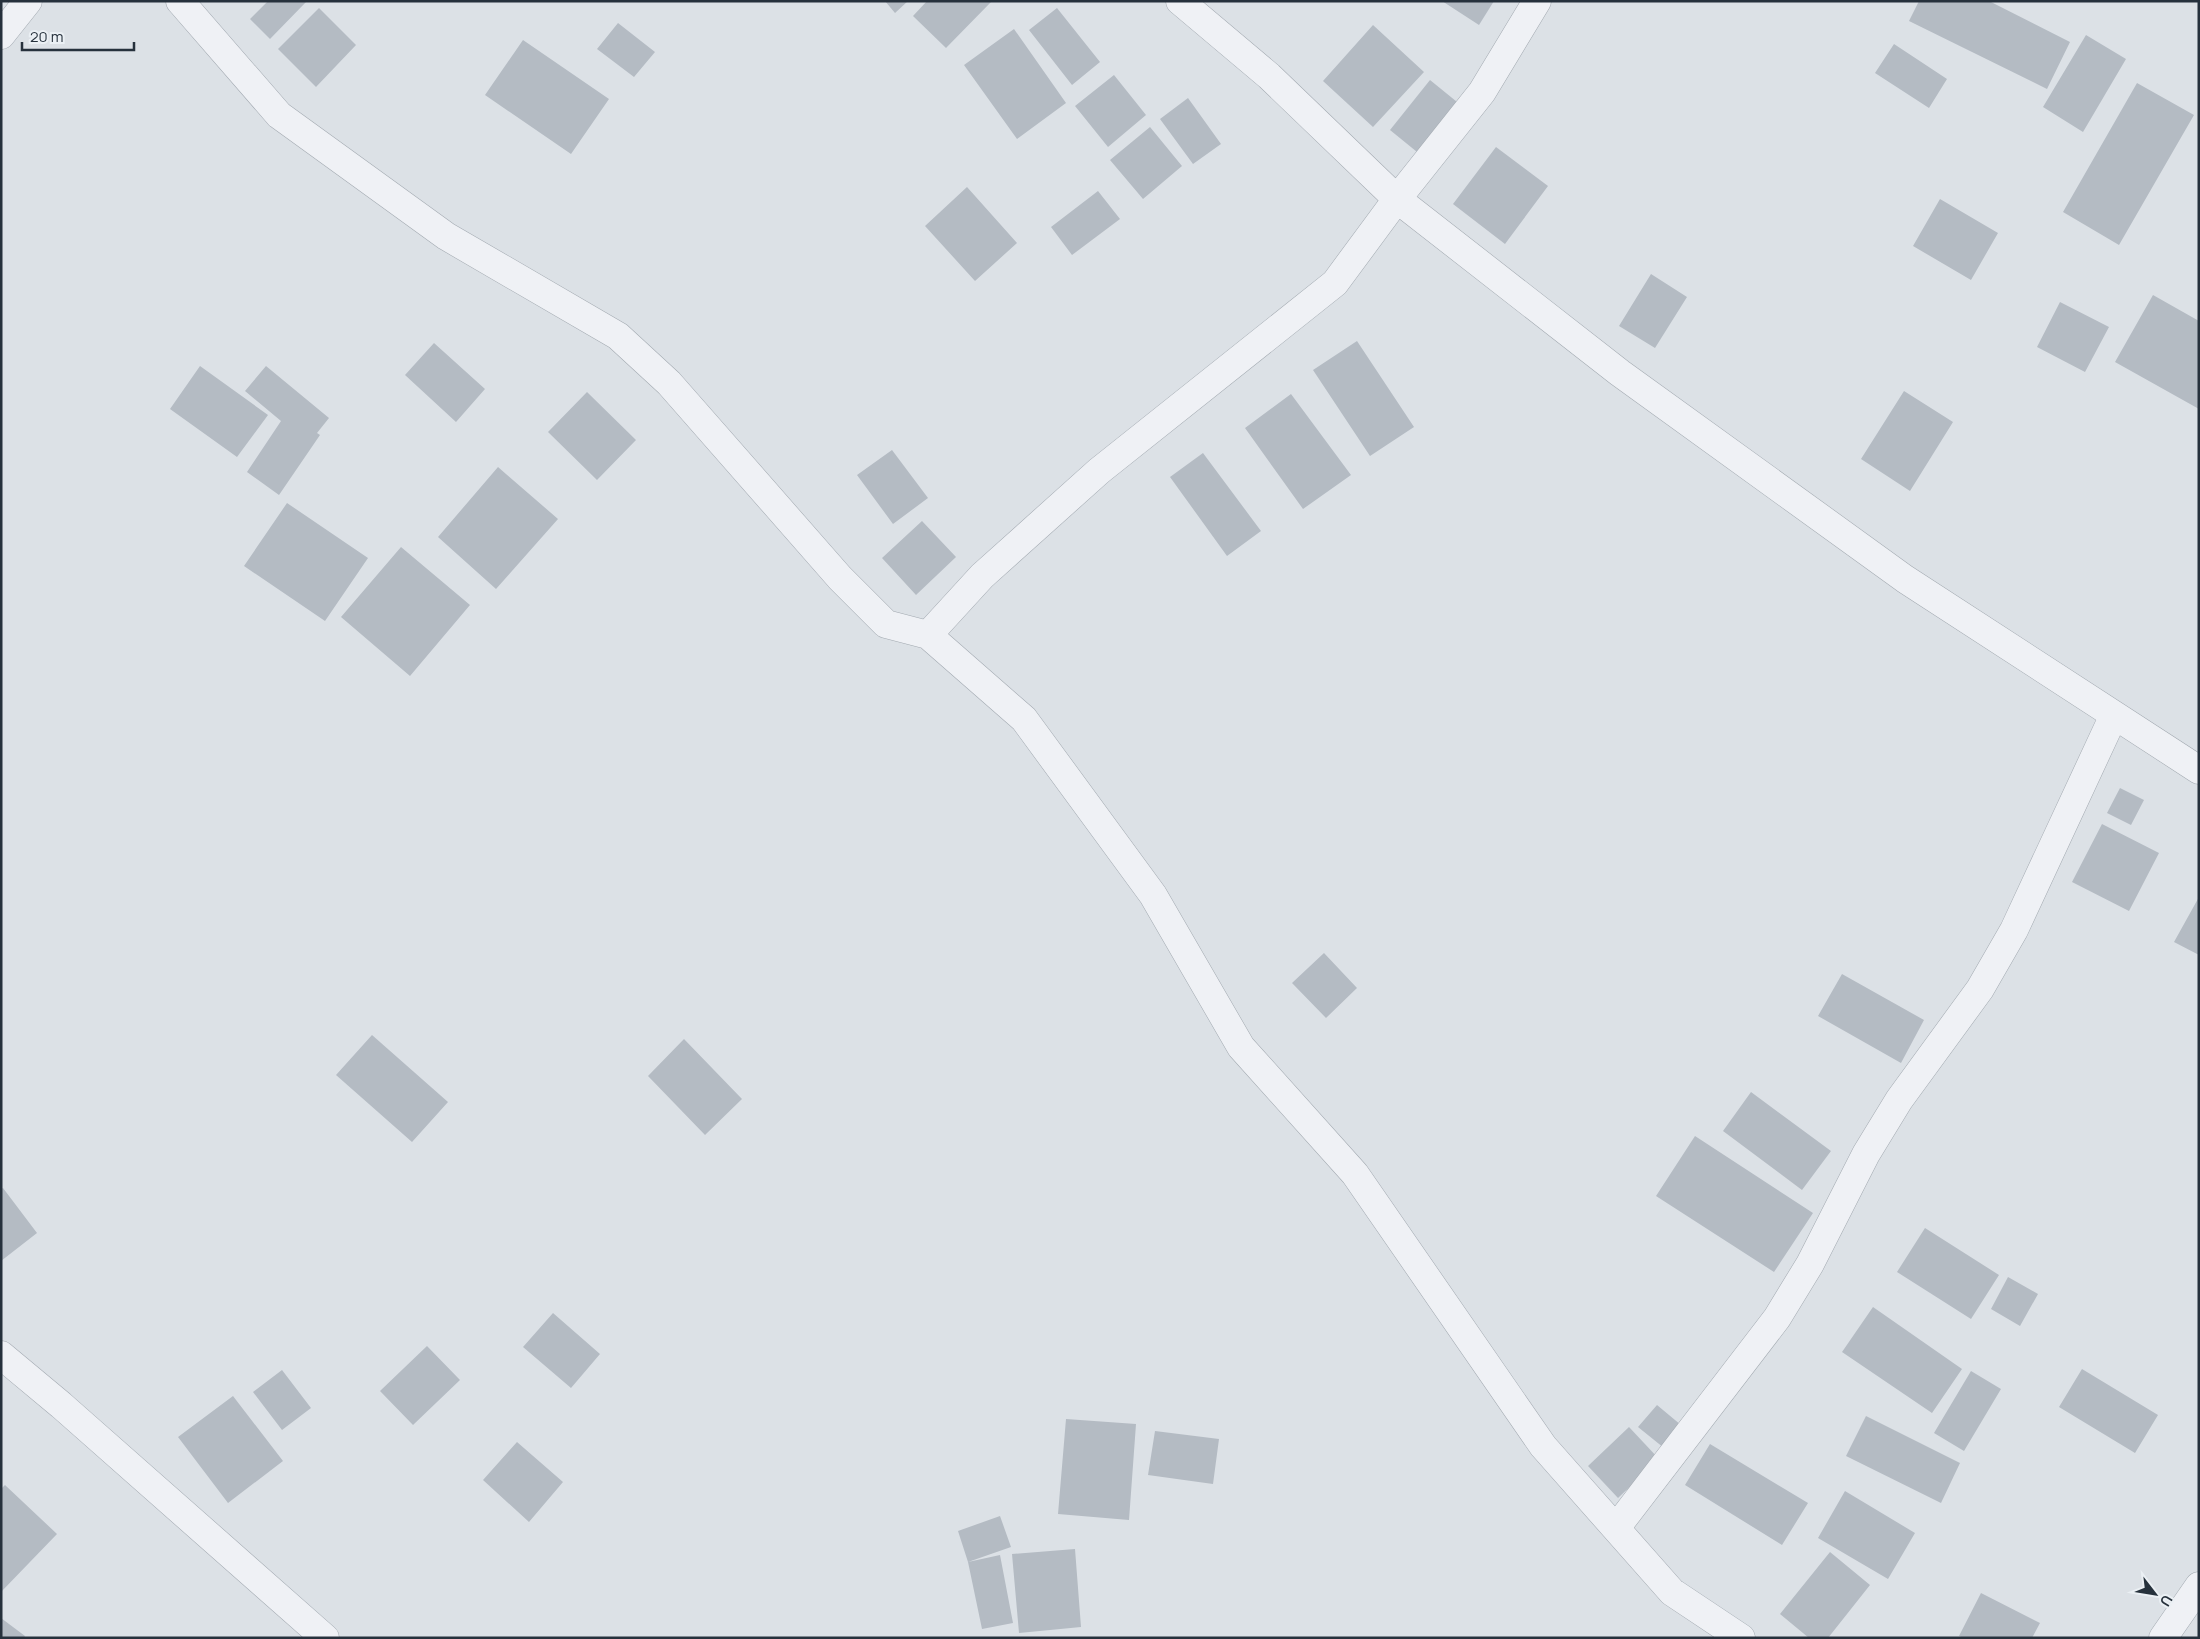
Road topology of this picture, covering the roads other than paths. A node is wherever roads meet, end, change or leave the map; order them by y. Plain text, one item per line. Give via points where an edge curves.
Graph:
1 (28, 1) edge
2 (180, 1) edge
3 (1180, 1) edge
4 (1537, 1) edge
5 (1, 35) edge
6 (1397, 200) junction
7 (928, 635) junction
8 (2114, 715) junction
9 (2199, 770) edge
10 (1, 1355) edge
11 (1616, 1528) junction
12 (2199, 1586) edge
13 (325, 1638) edge
14 (1741, 1638) edge
15 (2163, 1638) edge

1 - 5 street
2 - 7 street via 279,115 446,236 618,336 669,383 840,578 886,624
3 - 6 street via 1269,76
4 - 6 street via 1482,92
6 - 7 street via 1335,283 1099,471 982,576
6 - 8 street via 1620,373 1905,579
7 - 11 street via 1024,719 1153,895 1241,1047 1355,1174 1543,1446
8 - 9 street
8 - 11 street via 2014,930 1980,989 1889,1115 1810,1264 1777,1318
10 - 13 street
11 - 14 street via 1672,1592
12 - 15 street

